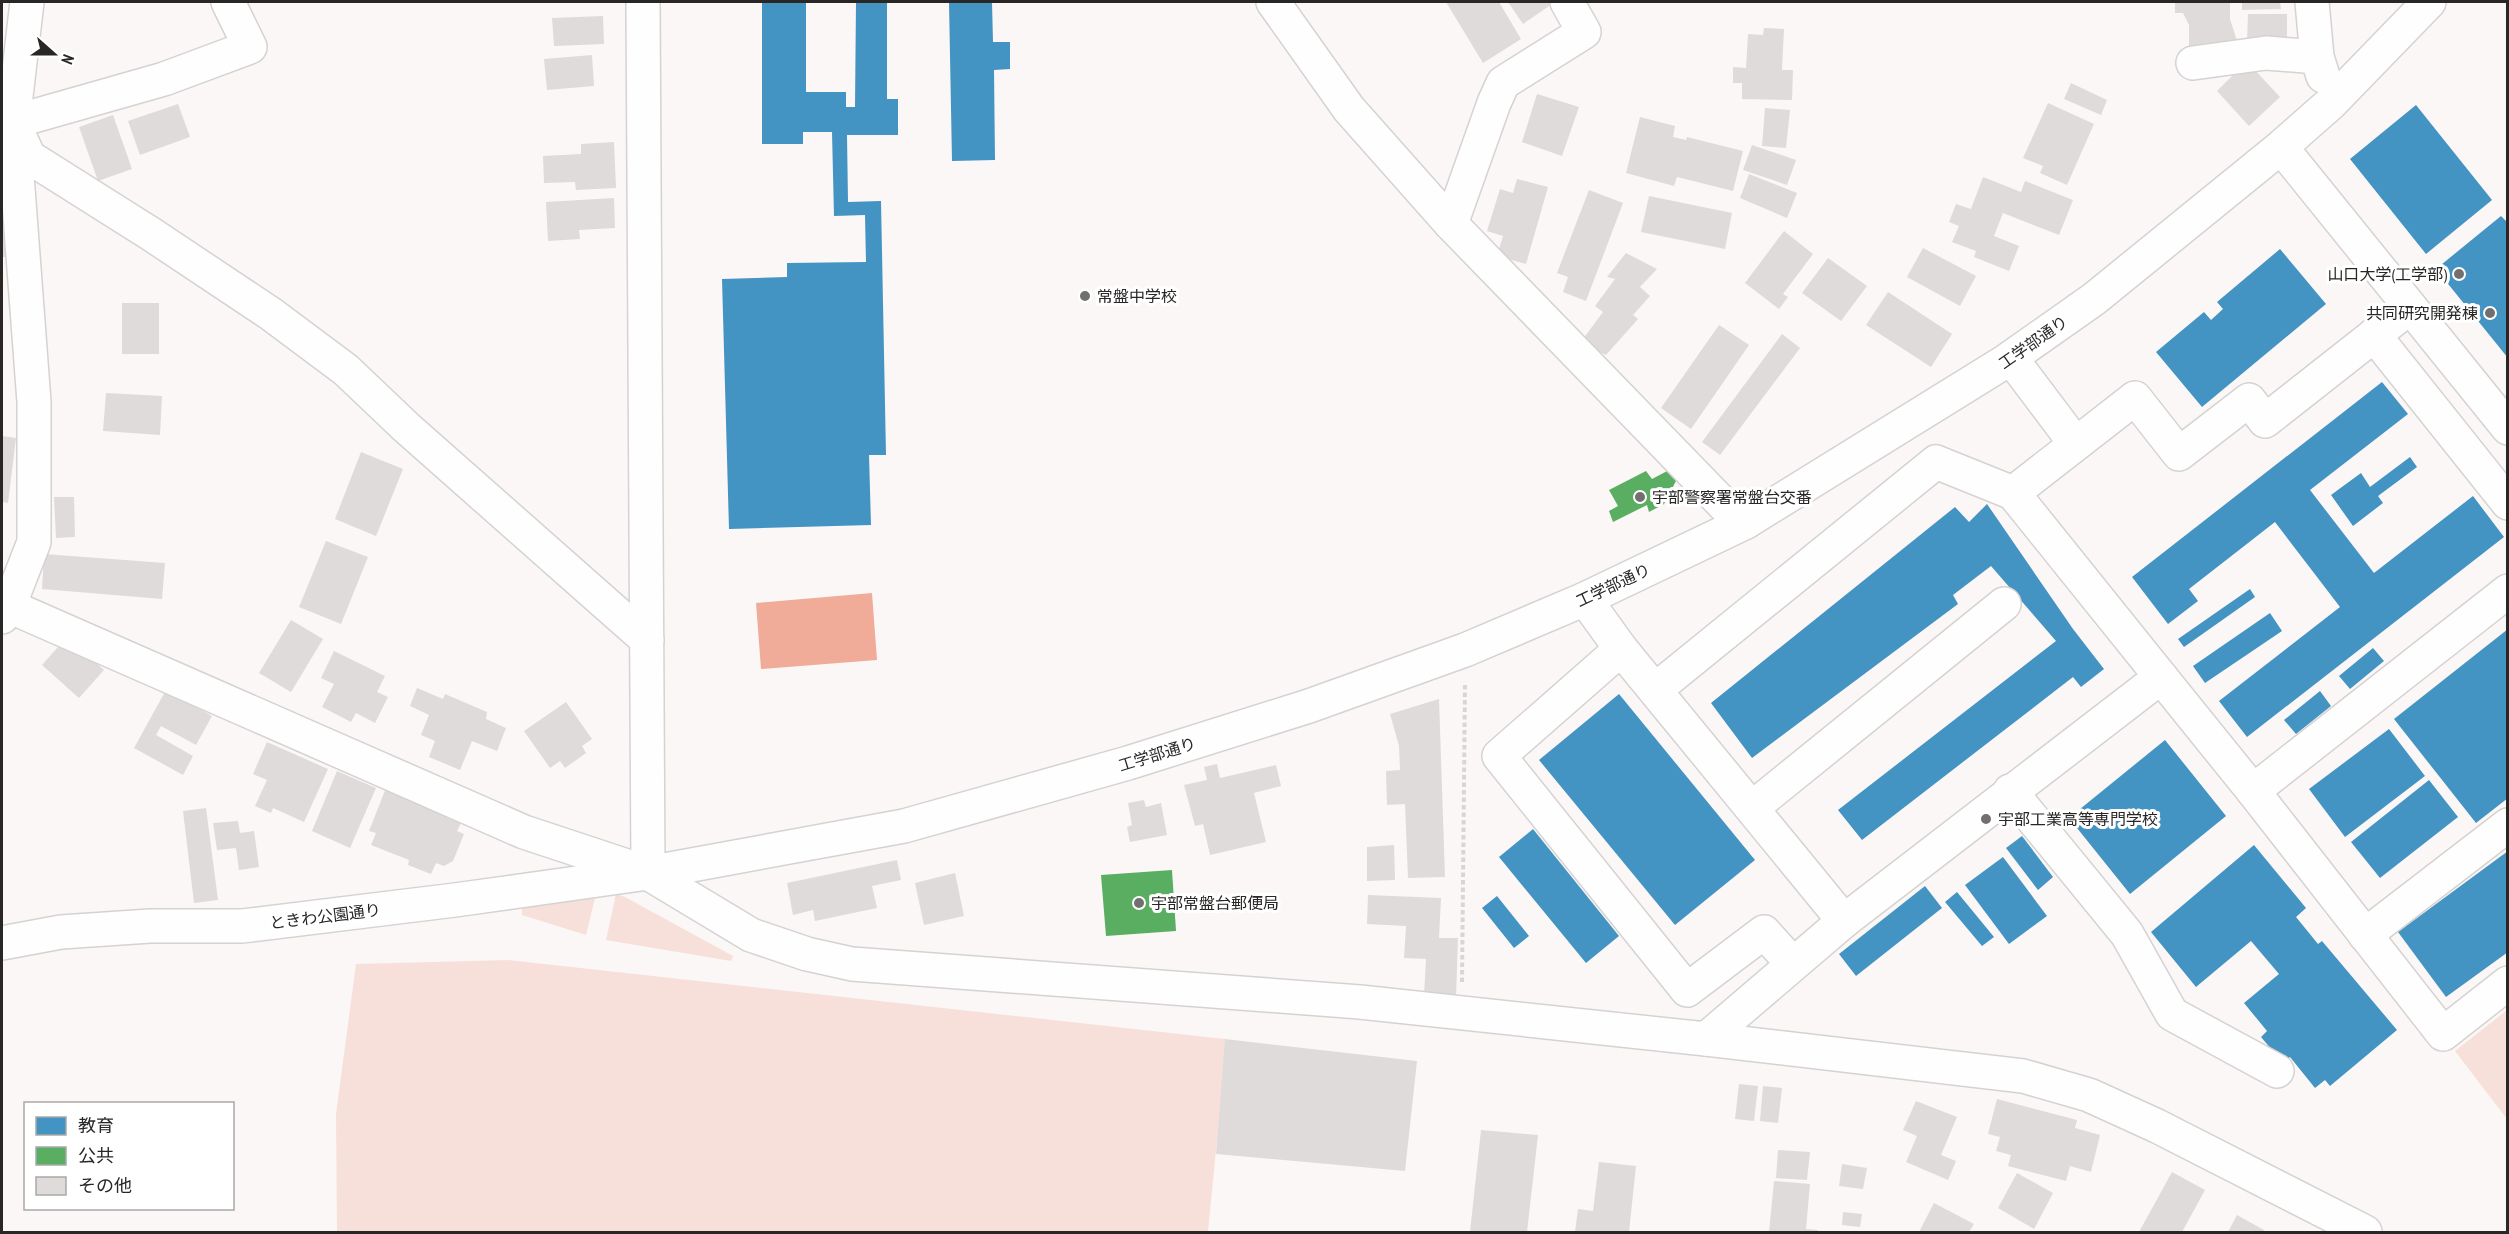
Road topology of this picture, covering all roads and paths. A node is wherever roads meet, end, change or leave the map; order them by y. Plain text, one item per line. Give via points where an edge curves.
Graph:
1 (228, 2) edge
2 (643, 2) edge
3 (1273, 2) edge
4 (1567, 2) edge
5 (2312, 2) edge
6 (2429, 2) edge
7 (22, 10) edge
8 (2317, 57) junction
9 (2193, 63) dead end
10 (2331, 104) junction
11 (7, 119) edge
12 (2282, 147) junction
13 (1450, 224) junction
14 (2410, 308) junction
15 (2374, 336) junction
16 (2011, 358) junction
17 (2508, 428) edge
18 (2075, 443) junction
19 (2013, 493) junction
20 (2508, 503) edge
21 (1746, 522) junction
22 (2508, 591) edge
23 (1585, 599) junction
24 (2004, 604) dead end
25 (4, 609) edge
26 (647, 640) junction
27 (1621, 649) junction
28 (1465, 650) junction
29 (2161, 677) junction
30 (1655, 690) junction
31 (2010, 791) junction
32 (2253, 791) junction
33 (1752, 808) junction
34 (2508, 825) edge
35 (648, 873) junction
36 (1844, 921) junction
37 (2366, 935) junction
38 (2, 943) edge
39 (1792, 963) junction
40 (2508, 983) edge
41 (1462, 1013) junction
42 (1706, 1038) junction
43 (2277, 1071) dead end
44 (2365, 1233) edge

1 - 11 street via 250,47 164,79
2 - 26 street
3 - 13 street via 1349,109
4 - 13 street via 1584,32 1503,83
5 - 8 street
6 - 10 street, 工学部通り
7 - 11 street
8 - 9 street via 2266,53
8 - 10 street
10 - 12 street, 工学部通り
11 - 25 street via 34,402 34,542
11 - 26 street via 29,157 152,234 346,370
12 - 14 street
12 - 16 street, 工学部通り via 2094,299
13 - 21 street via 1717,498
14 - 15 street
14 - 17 street
15 - 18 street via 2265,421 2249,400 2179,454 2135,398
15 - 20 street
16 - 18 street
16 - 21 street, 工学部通り
18 - 19 street
19 - 29 street
19 - 30 street via 1936,462
21 - 23 street, 工学部通り
22 - 32 street
23 - 27 street
23 - 28 street, 工学部通り
24 - 33 street
25 - 35 street via 524,832
26 - 35 street
27 - 30 street
27 - 39 street via 1499,756 1687,990 1764,932
28 - 35 street, 工学部通り via 1309,706 916,823
28 - 41 path
29 - 31 street
29 - 32 street
30 - 33 street
31 - 36 street
31 - 43 street via 2127,934 2172,1014
32 - 37 street
33 - 36 street
34 - 37 street
35 - 38 street, ときわ公園通り via 242,926 150,926 61,932
35 - 41 street via 751,935 852,964
36 - 39 street
37 - 40 street via 2443,1034
39 - 42 street
41 - 42 street
42 - 44 street via 2023,1076 2088,1095 2157,1126

